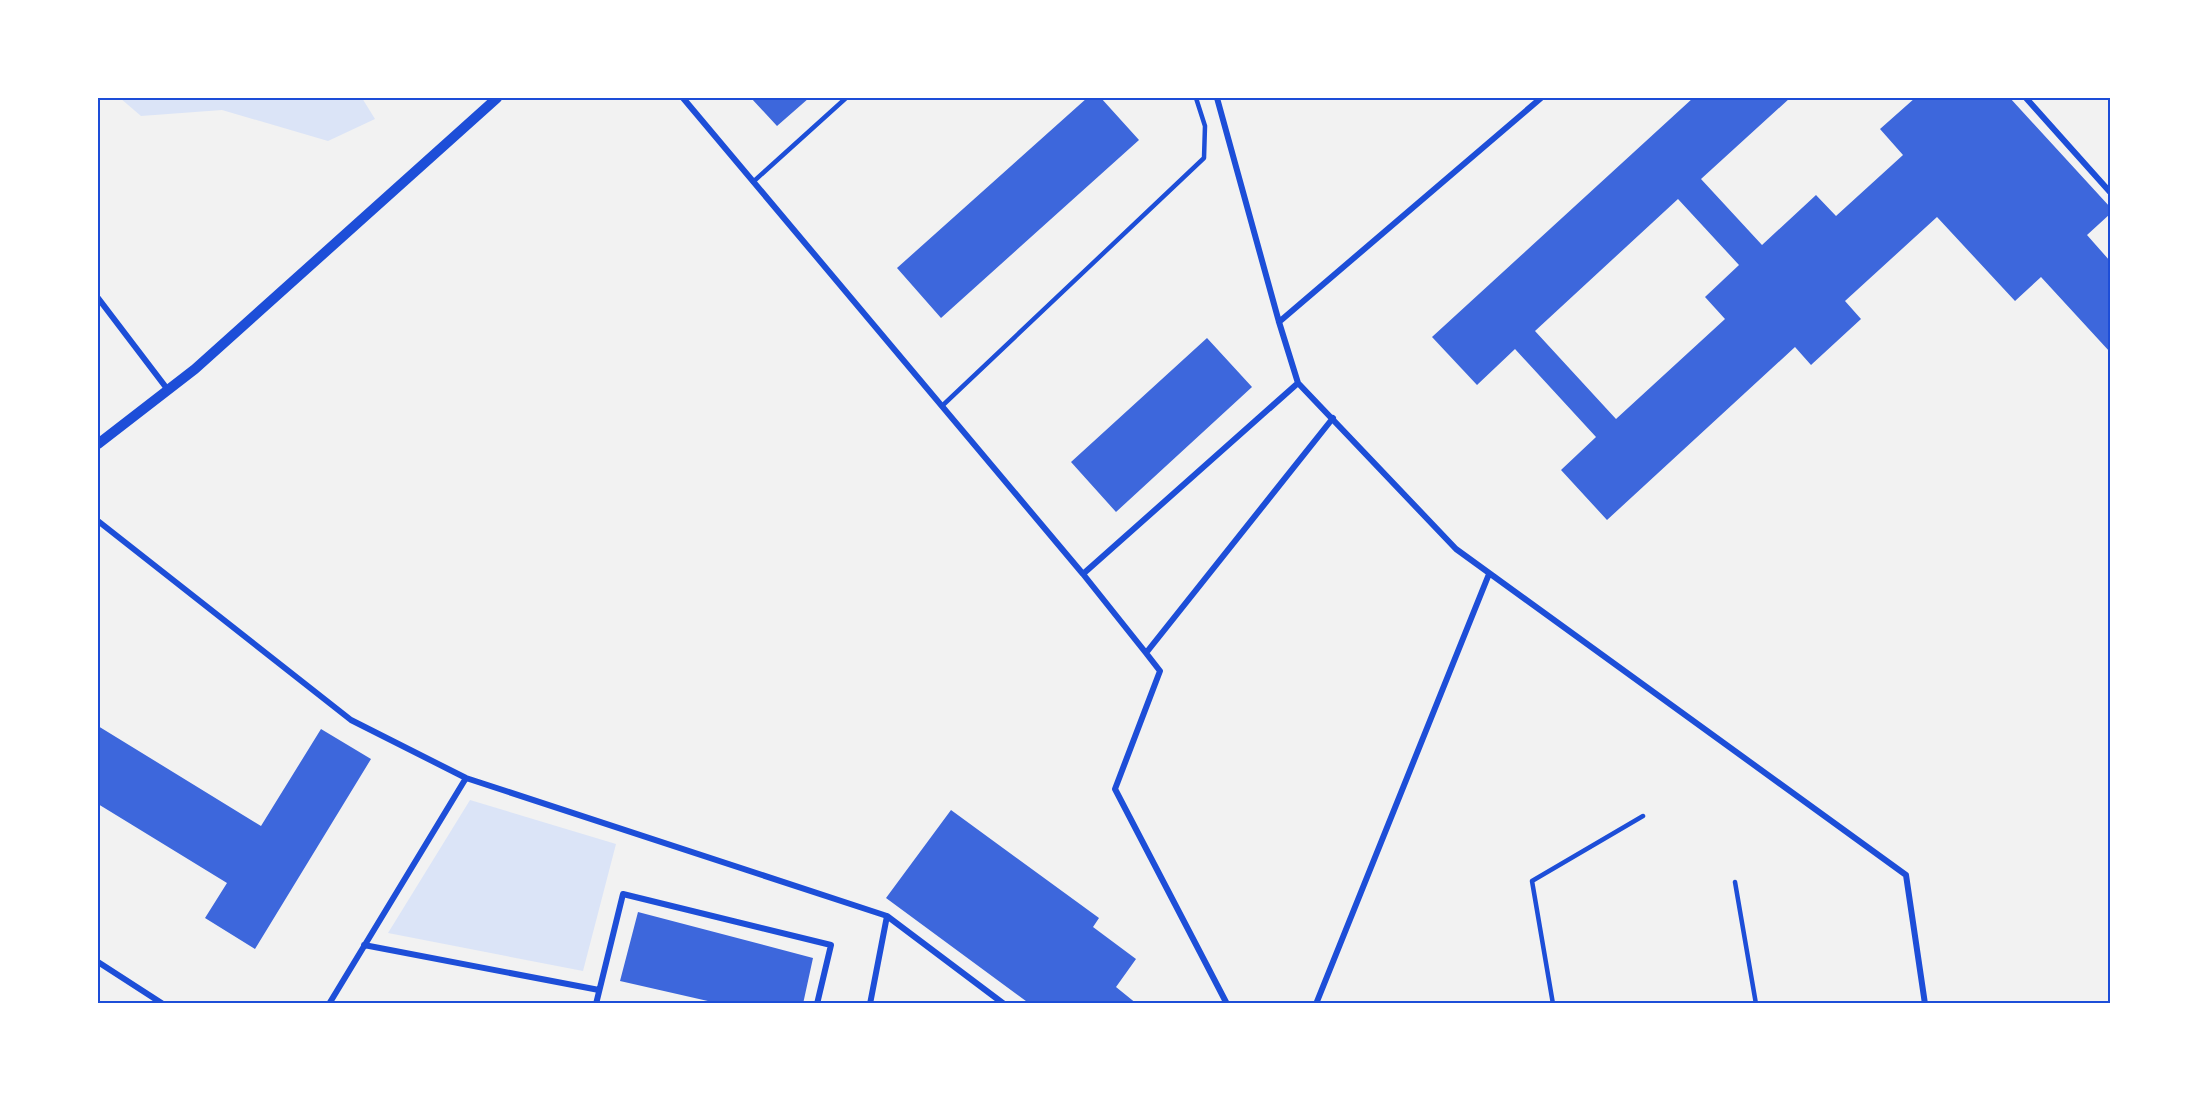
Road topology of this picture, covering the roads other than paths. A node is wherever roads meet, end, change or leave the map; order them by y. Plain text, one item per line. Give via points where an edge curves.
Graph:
1 (497, 98) edge
2 (683, 98) edge
3 (846, 98) edge
4 (1196, 98) edge
5 (1217, 98) edge
6 (1541, 98) edge
7 (2026, 98) edge
8 (753, 182) junction
9 (2110, 192) edge
10 (98, 298) edge
11 (1279, 322) junction
12 (1298, 383) junction
13 (168, 390) junction
14 (942, 406) junction
15 (1333, 418) junction
16 (98, 444) edge
17 (98, 521) edge
18 (1083, 574) junction
19 (1489, 574) junction
20 (1146, 653) junction
21 (466, 778) junction
22 (1643, 816) dead end
23 (1735, 882) dead end
24 (887, 916) junction
25 (364, 945) junction
26 (98, 962) edge
27 (599, 990) junction
28 (163, 1004) edge
29 (329, 1004) edge
30 (596, 1004) edge
31 (818, 1004) edge
32 (870, 1004) edge
33 (1004, 1004) edge
34 (1227, 1004) edge
35 (1316, 1004) edge
36 (1553, 1004) edge
37 (1756, 1004) edge
38 (1925, 1004) edge

1 - 13 street
2 - 8 street
3 - 8 lane
4 - 14 lane via 1205,126 1204,158
5 - 11 street
6 - 11 street
7 - 9 street
8 - 14 street
10 - 13 street
11 - 12 street
12 - 15 street
12 - 18 street
13 - 16 street
14 - 18 street
15 - 19 street via 1456,549
15 - 20 street
17 - 21 street via 351,720
18 - 20 street
19 - 35 street
19 - 38 street via 1906,875
20 - 34 street via 1160,671 1115,789
21 - 24 street
21 - 25 street
22 - 36 lane via 1532,881
23 - 37 lane
24 - 32 street
24 - 33 street
25 - 27 street
25 - 29 street
26 - 28 street
27 - 30 street
27 - 31 street via 623,894 831,945

